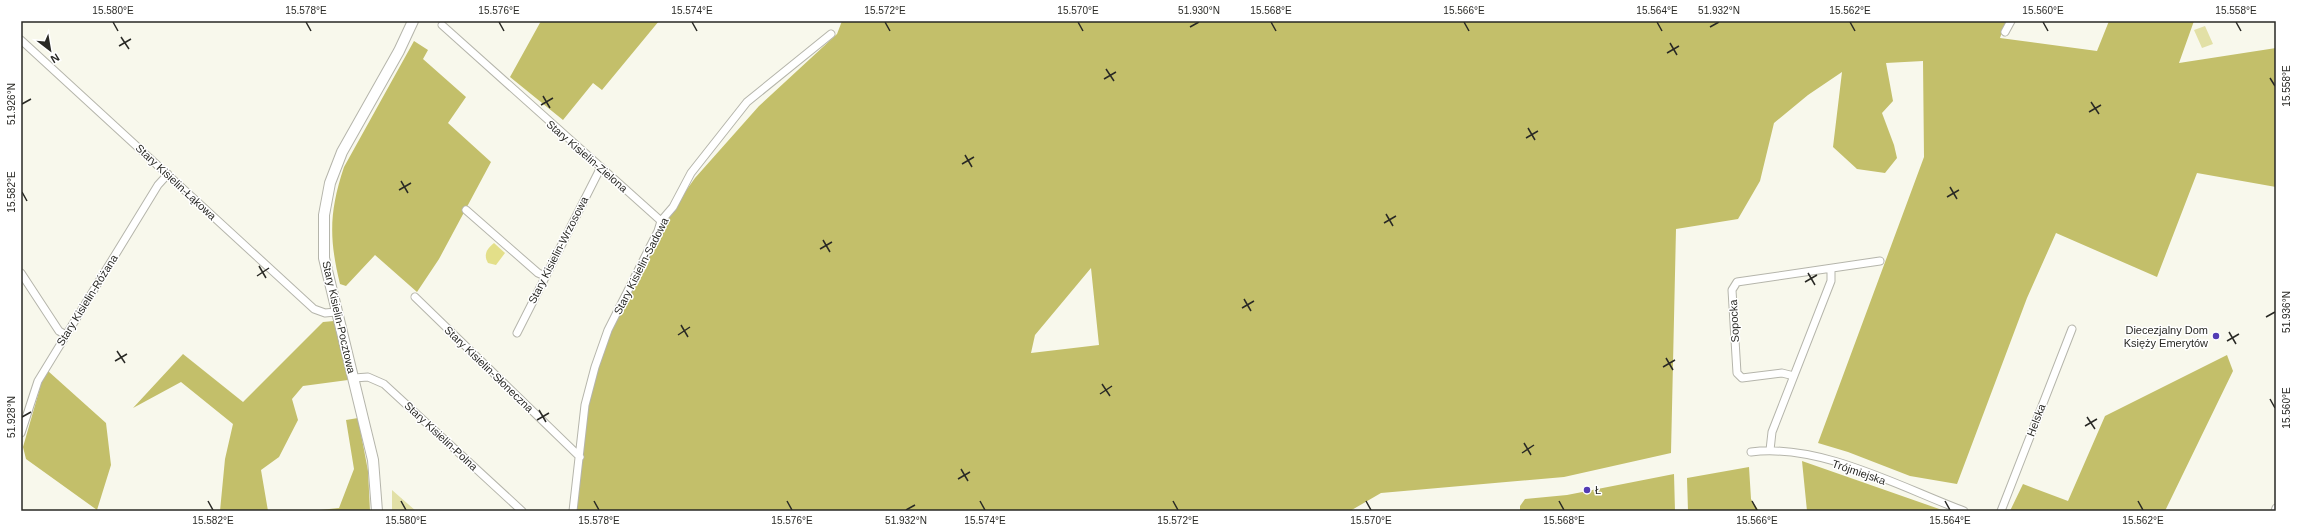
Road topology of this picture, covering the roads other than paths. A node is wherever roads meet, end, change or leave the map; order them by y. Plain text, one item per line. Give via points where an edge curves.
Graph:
1 (413, 21) edge
2 (2011, 21) edge
3 (442, 25) dead end
4 (2005, 32) dead end
5 (831, 34) dead end
6 (21, 40) edge
7 (601, 167) junction
8 (168, 174) junction
9 (466, 210) dead end
10 (661, 221) junction
11 (1880, 261) dead end
12 (1831, 269) junction
13 (21, 274) edge
14 (545, 276) junction
15 (415, 297) dead end
16 (336, 312) junction
17 (2072, 329) dead end
18 (516, 333) dead end
19 (66, 336) junction
20 (1794, 376) junction
21 (354, 378) junction
22 (21, 433) edge
23 (1770, 450) junction
24 (1751, 452) dead end
25 (580, 457) junction
26 (2276, 508) edge
27 (378, 511) edge
28 (522, 511) edge
29 (573, 511) edge
30 (1964, 511) edge
31 (2001, 511) edge
32 (2275, 511) edge

1 - 16 street, Stary Kisielin-Pocztowa via 342,152 330,183 323,237 324,258
2 - 4 street
3 - 7 street, Stary Kisielin-Zielona
5 - 10 street, Stary Kisielin-Sadowa via 747,102 691,173 673,207
6 - 8 street, Stary Kisielin-Łąkowa
7 - 10 street, Stary Kisielin-Zielona
7 - 14 street, Stary Kisielin-Wrzosowa
8 - 16 street, Stary Kisielin-Łąkowa via 314,309
8 - 19 street, Stary Kisielin-Różana via 158,185
9 - 14 street
10 - 25 street, Stary Kisielin-Sadowa via 608,330 600,352 585,405
11 - 12 street, Sopocka
12 - 20 street via 1831,281
12 - 20 street, Sopocka via 1737,282 1732,290 1737,373 1742,378 1782,373
13 - 19 street via 59,331
14 - 18 street, Stary Kisielin-Wrzosowa
15 - 25 street, Stary Kisielin-Słoneczna
16 - 21 street, Stary Kisielin-Pocztowa
17 - 31 street, Helska
19 - 22 street, Stary Kisielin-Różana via 38,381
20 - 23 street via 1772,432
21 - 27 street, Stary Kisielin-Pocztowa via 373,460
21 - 28 street, Stary Kisielin-Polna via 368,377 384,384
23 - 24 street, Trójmiejska
23 - 30 street, Trójmiejska via 1800,452 1861,470
25 - 29 street, Stary Kisielin-Sadowa
26 - 32 street

